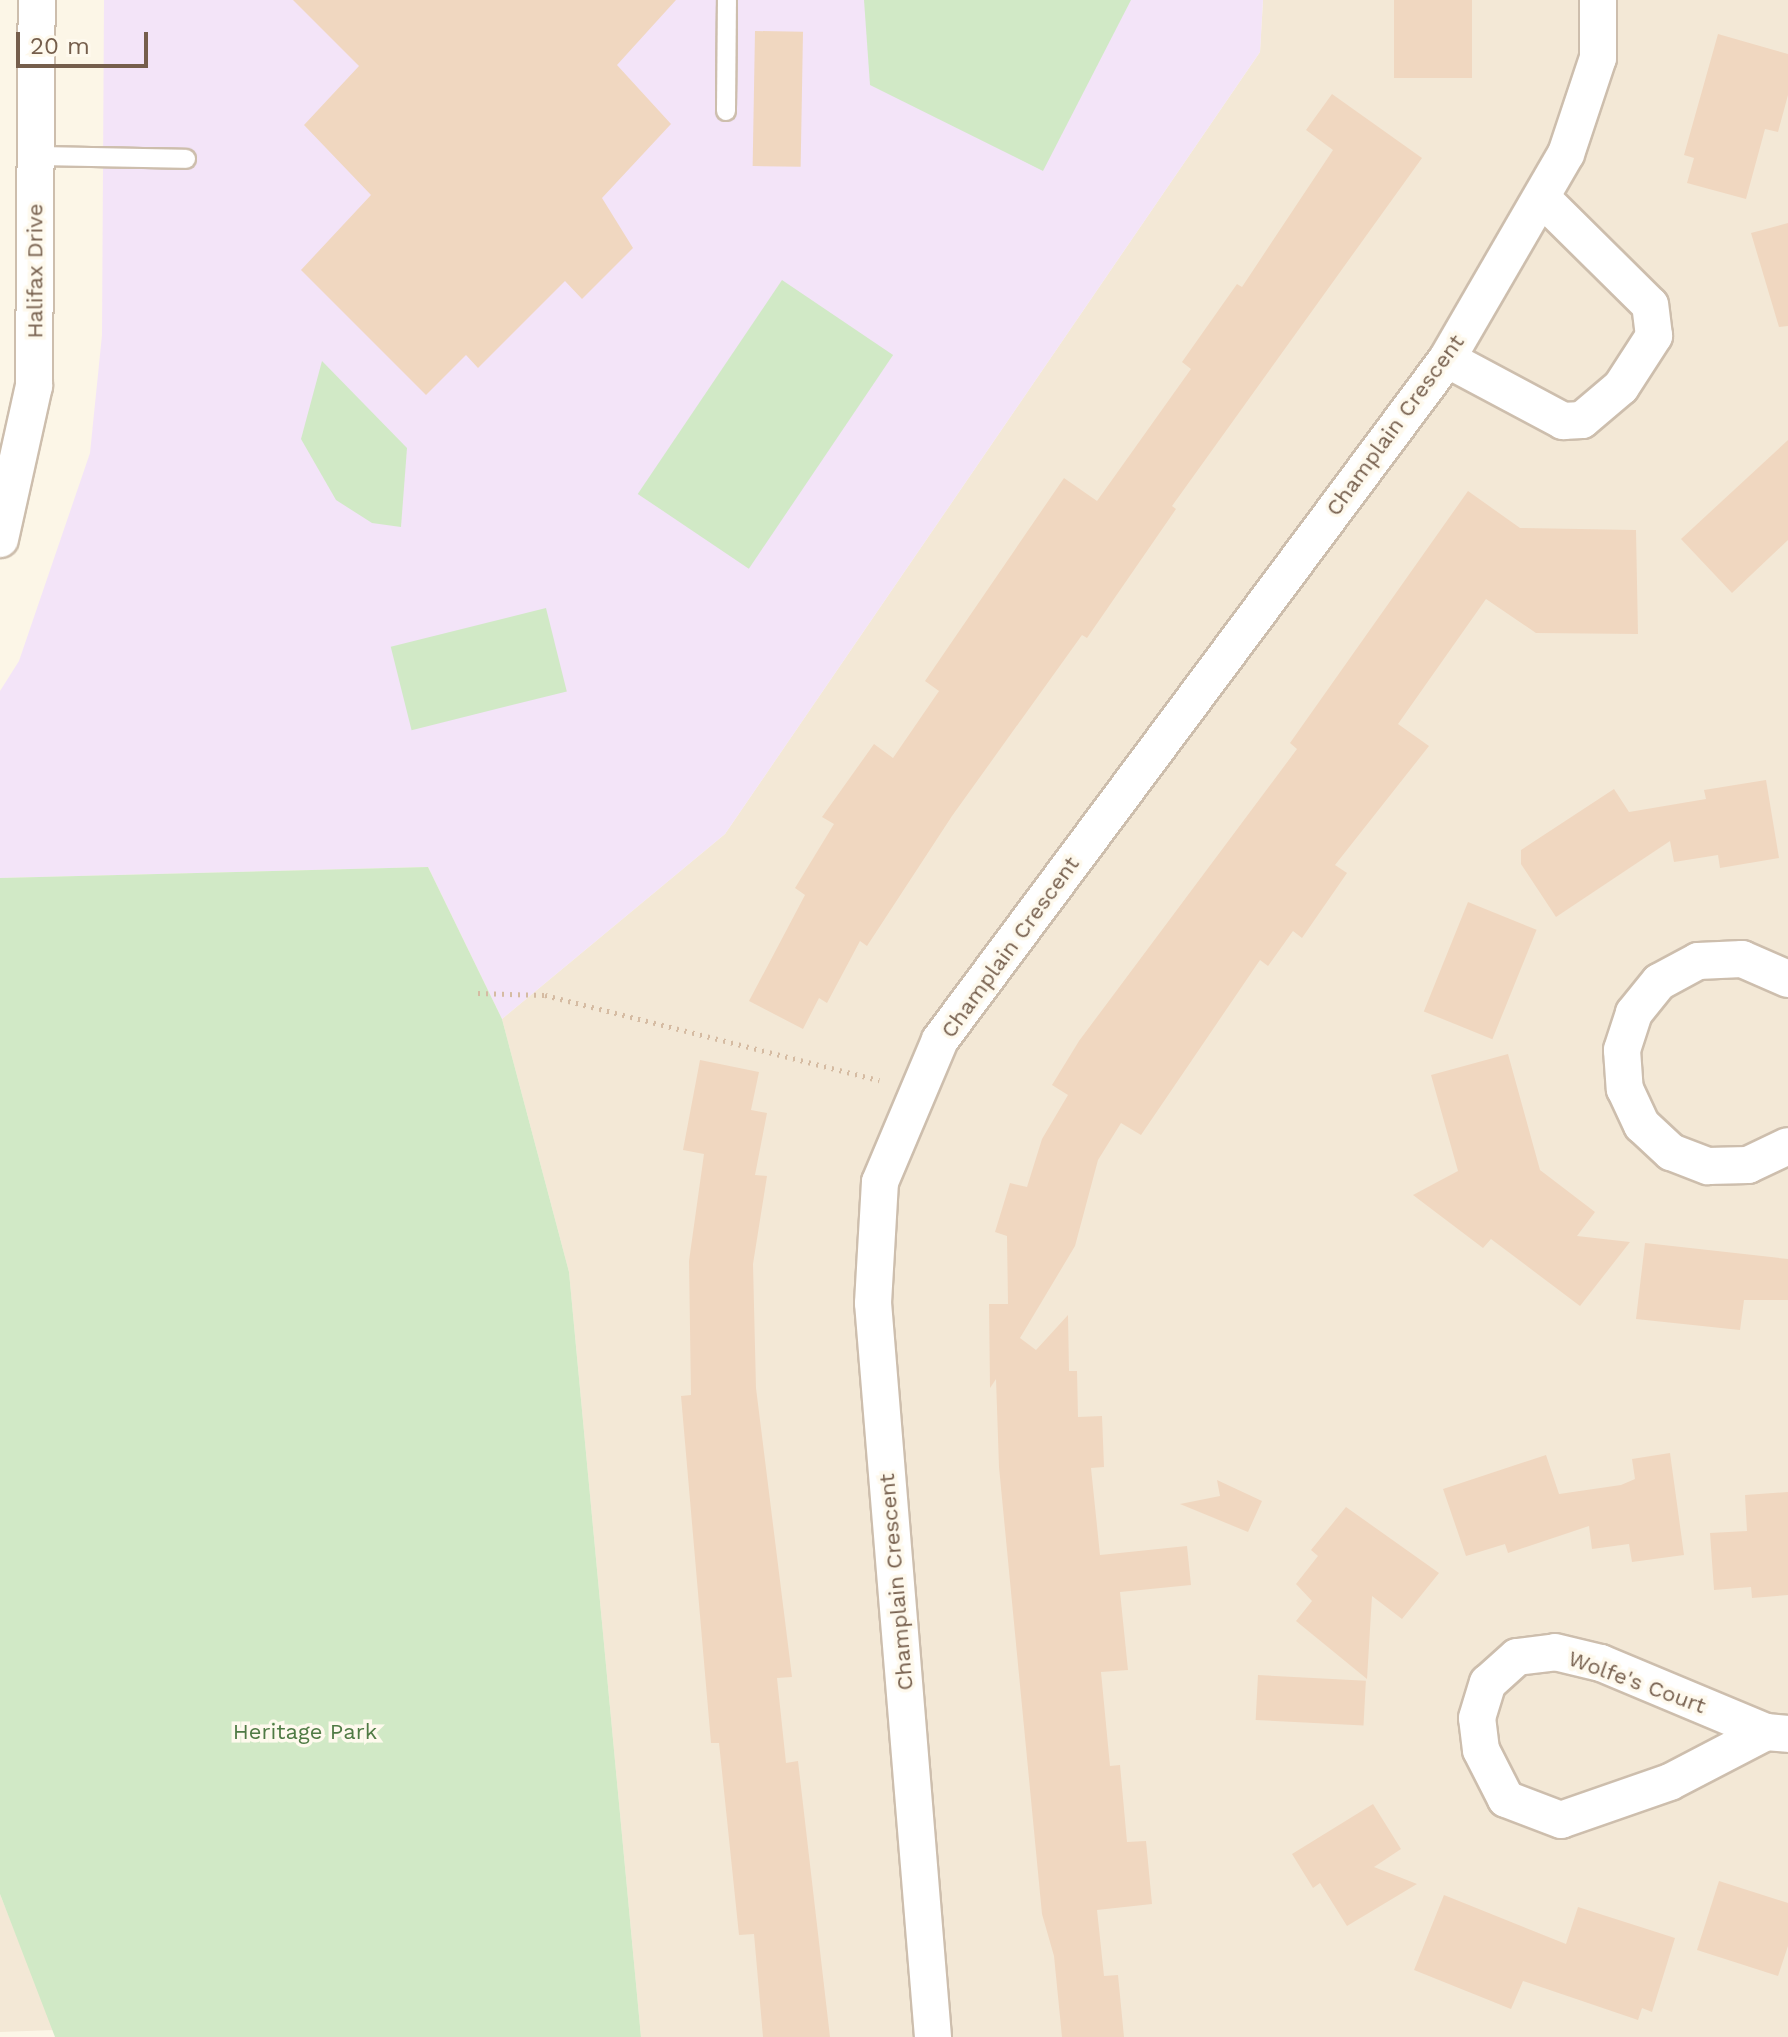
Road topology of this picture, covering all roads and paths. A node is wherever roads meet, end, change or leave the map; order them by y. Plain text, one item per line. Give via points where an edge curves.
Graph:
1 (37, 0) edge
2 (727, 0) edge
3 (1598, 0) edge
4 (726, 111) dead end
5 (36, 156) junction
6 (186, 159) dead end
7 (1542, 198) junction
8 (1447, 359) junction
9 (0, 539) edge
10 (1788, 979) edge
11 (478, 993) dead end
12 (919, 1090) junction
13 (1788, 1146) edge
14 (1777, 1733) edge
15 (933, 2037) edge

1 - 5 street, Halifax Drive
2 - 4 lane
3 - 7 street, Champlain Crescent via 1598,58 1566,154
5 - 6 lane
5 - 9 street, Halifax Drive via 34,386
7 - 8 street, Champlain Crescent
7 - 8 street via 1650,305 1654,336 1621,387 1582,420 1563,421
8 - 12 street, Champlain Crescent via 940,1040
10 - 13 street via 1742,959 1698,961 1659,982 1634,1013 1622,1050 1625,1089 1642,1125 1671,1152 1708,1166 1748,1165
11 - 12 path via 545,995
12 - 15 street, Champlain Crescent via 880,1182 873,1303
14 - 14 street, Wolfe's Court via 1601,1663 1555,1652 1517,1657 1488,1683 1477,1718 1481,1750 1506,1799 1561,1820 1670,1782

